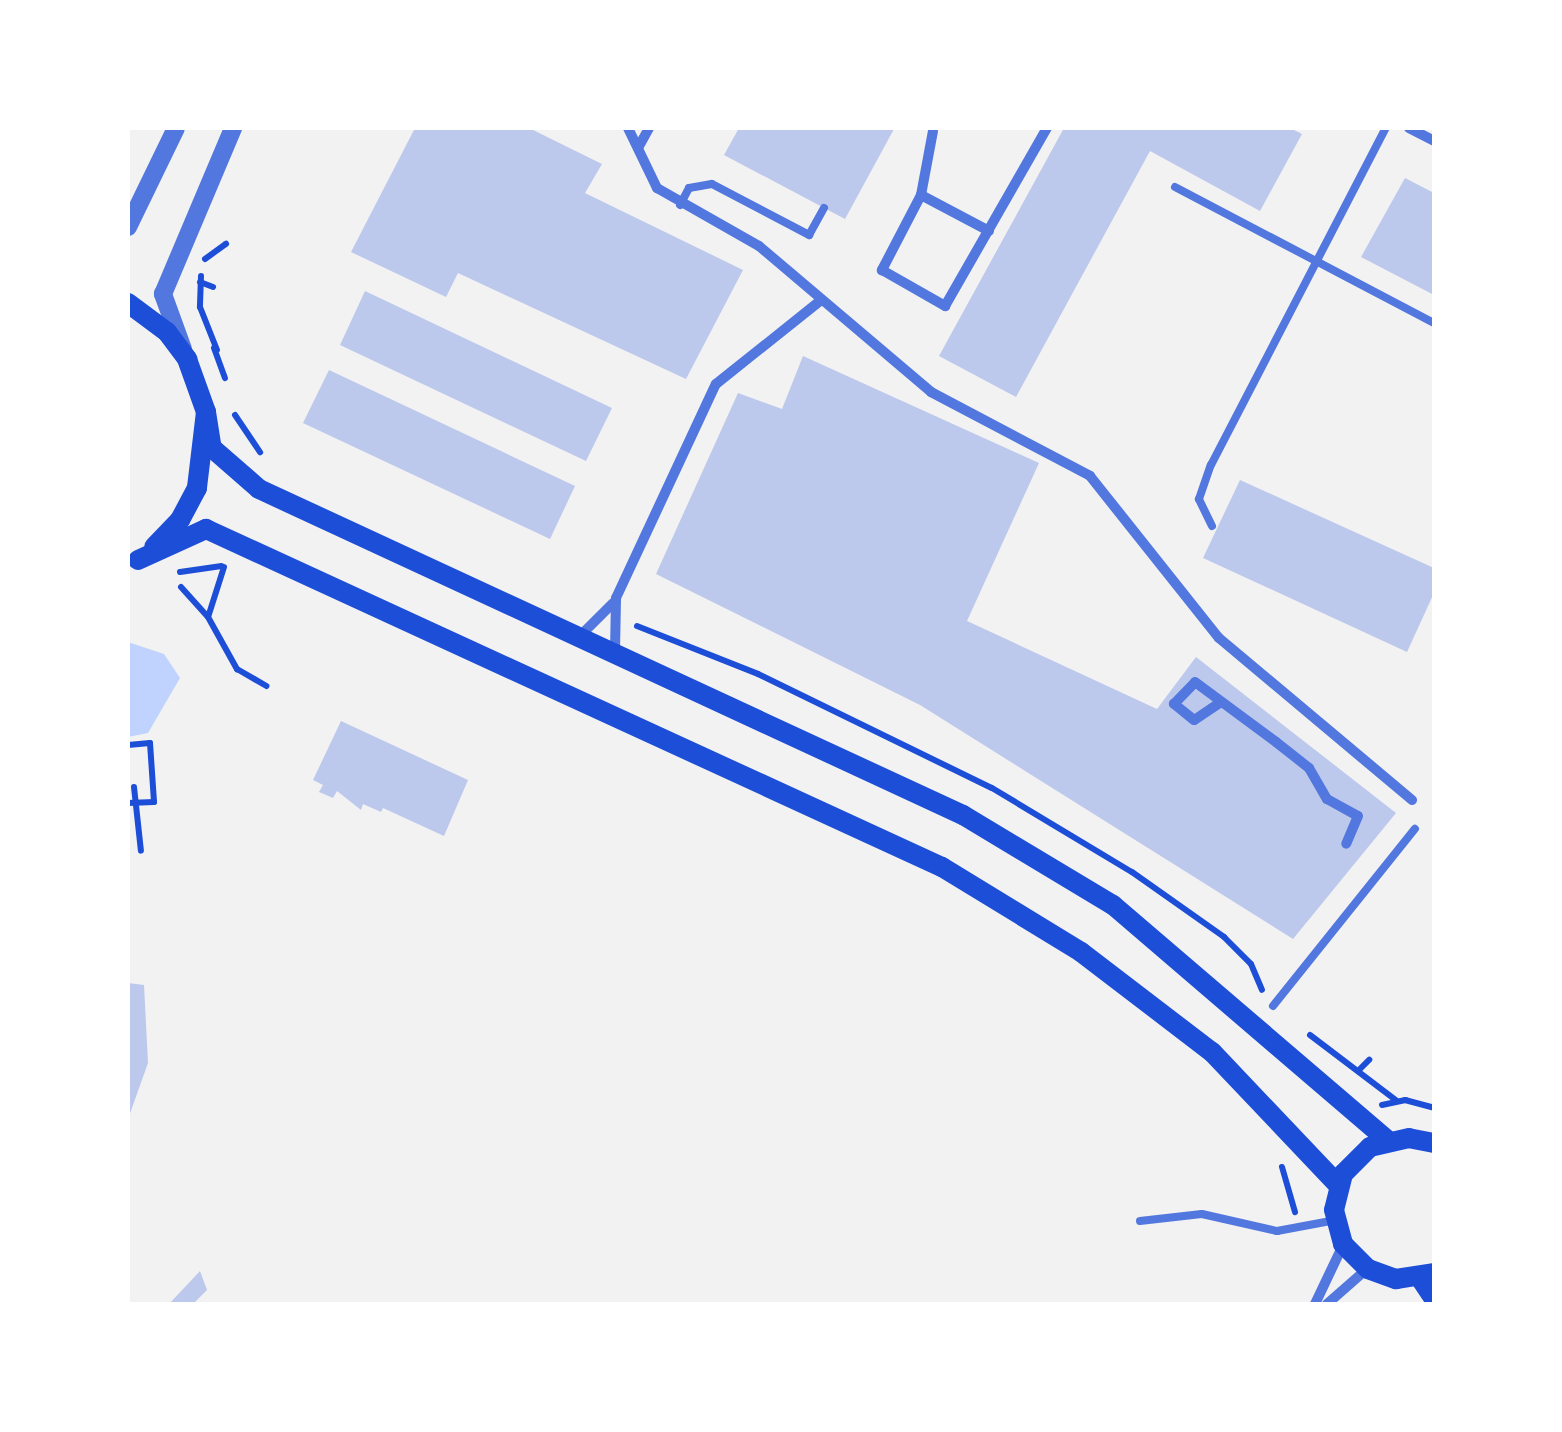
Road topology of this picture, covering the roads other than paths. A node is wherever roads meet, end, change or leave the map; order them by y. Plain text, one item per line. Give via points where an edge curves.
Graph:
1 (176, 128) edge
2 (233, 128) edge
3 (628, 128) edge
4 (649, 128) edge
5 (1047, 128) edge
6 (1386, 128) edge
7 (1409, 128) edge
8 (933, 131) dead end
9 (1434, 141) edge
10 (638, 148) junction
11 (1175, 187) dead end
12 (921, 195) junction
13 (680, 205) junction
14 (824, 208) dead end
15 (128, 227) edge
16 (989, 231) junction
17 (1317, 261) junction
18 (820, 301) junction
19 (128, 303) edge
20 (1434, 323) edge
21 (187, 358) junction
22 (206, 412) junction
23 (1212, 526) dead end
24 (133, 563) edge
25 (616, 598) junction
26 (582, 635) junction
27 (615, 652) junction
28 (1221, 702) dead end
29 (1412, 800) dead end
30 (1415, 829) dead end
31 (1346, 844) dead end
32 (1273, 1006) dead end
33 (1388, 1140) junction
34 (1434, 1142) edge
35 (1338, 1185) junction
36 (1336, 1220) junction
37 (1140, 1221) dead end
38 (1343, 1244) junction
39 (1368, 1268) junction
40 (1428, 1275) edge
41 (1434, 1299) edge
42 (1315, 1304) edge
43 (1326, 1304) edge

1 - 15 street
2 - 21 street via 163,294
3 - 10 street
4 - 10 street
5 - 16 street
6 - 17 lane
7 - 9 street
8 - 12 street
10 - 13 street via 642,168
11 - 17 lane
12 - 16 street
12 - 16 street via 882,270 946,306
13 - 14 lane via 689,188 712,184 809,235
13 - 18 street via 759,246
17 - 20 lane
17 - 23 lane via 1211,464 1199,499
18 - 25 street via 716,384
18 - 29 street via 931,392 1090,476 1220,638
19 - 21 main road via 167,332
21 - 22 main road
22 - 24 main road via 197,488 180,520
22 - 26 main road via 212,448 258,489
24 - 35 main road via 206,529 942,867 1081,952 1212,1052
25 - 26 street
25 - 27 street
26 - 27 main road
27 - 33 main road via 963,815 1114,905
28 - 31 street via 1308,768 1327,799 1358,816
30 - 32 lane
33 - 34 main road
33 - 35 main road via 1355,1158
35 - 36 main road
36 - 37 lane via 1277,1231 1202,1214
36 - 38 main road
38 - 39 main road
38 - 42 street
39 - 40 main road via 1396,1279
39 - 43 street
40 - 41 main road

